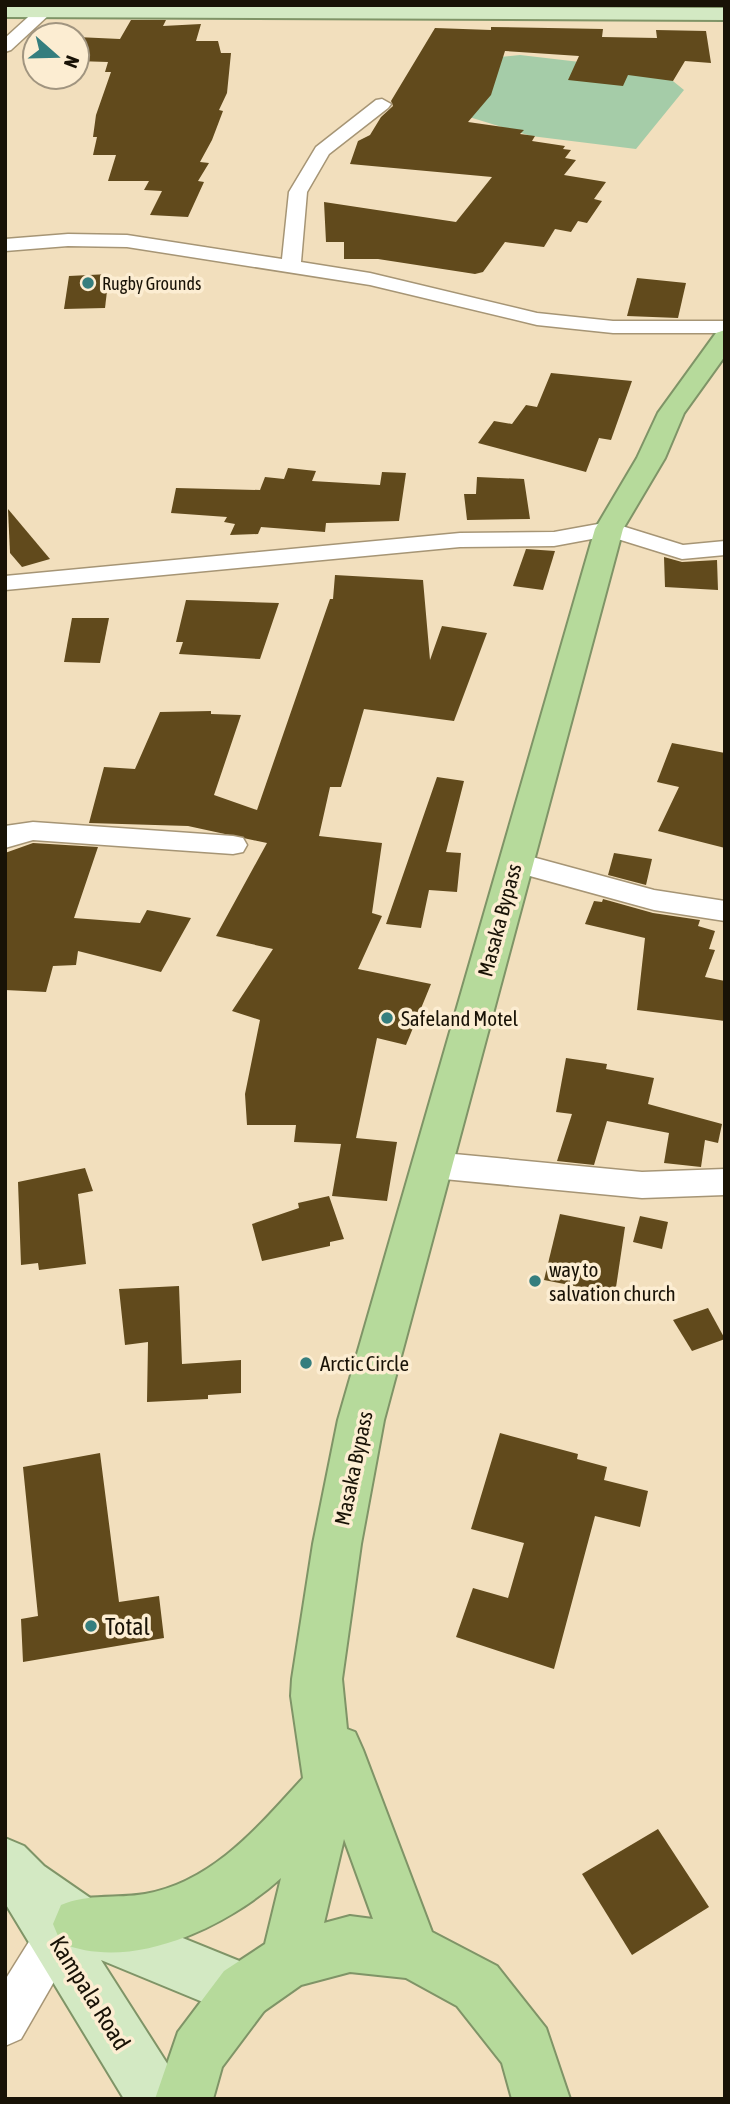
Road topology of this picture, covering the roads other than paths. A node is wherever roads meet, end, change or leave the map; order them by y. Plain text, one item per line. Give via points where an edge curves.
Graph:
1 (5, 11) edge
2 (44, 11) junction
3 (725, 14) edge
4 (5, 47) edge
5 (382, 104) dead end
6 (5, 246) edge
7 (291, 264) junction
8 (725, 327) edge
9 (725, 338) edge
10 (609, 529) junction
11 (725, 548) edge
12 (5, 583) edge
13 (5, 839) edge
14 (233, 845) dead end
15 (514, 862) junction
16 (725, 911) edge
17 (433, 1165) junction
18 (725, 1182) edge
19 (316, 1696) junction
20 (330, 1786) junction
21 (15, 1875) edge
22 (68, 1932) junction
23 (412, 1951) junction
24 (288, 1961) junction
25 (244, 1991) junction
26 (5, 2023) edge
27 (157, 2099) edge
28 (184, 2099) edge
29 (541, 2099) edge

1 - 2 main road
2 - 3 main road
2 - 4 street
5 - 7 street via 322,151 298,192
6 - 7 street via 127,241
7 - 8 street via 537,319 612,327
9 - 10 highway, Masaka Bypass via 671,413 651,458
10 - 11 street via 682,552
10 - 12 street via 554,540 460,540
10 - 15 highway, Masaka Bypass
13 - 14 street via 16,832 33,831
15 - 16 street via 653,900
15 - 17 highway, Masaka Bypass
17 - 18 street via 642,1185
17 - 19 highway, Masaka Bypass via 361,1420 337,1544
19 - 20 highway, Masaka Bypass
19 - 23 highway, Masaka Bypass
20 - 22 highway via 243,1879 194,1905 146,1921
20 - 24 highway, Masaka Bypass
21 - 22 main road, Kampala Road
22 - 25 main road, Kampala Road
22 - 26 street
22 - 27 main road, Kampala Road
23 - 24 highway via 350,1944
23 - 29 highway via 477,1986 526,2048
24 - 25 highway
25 - 28 highway via 198,2052

